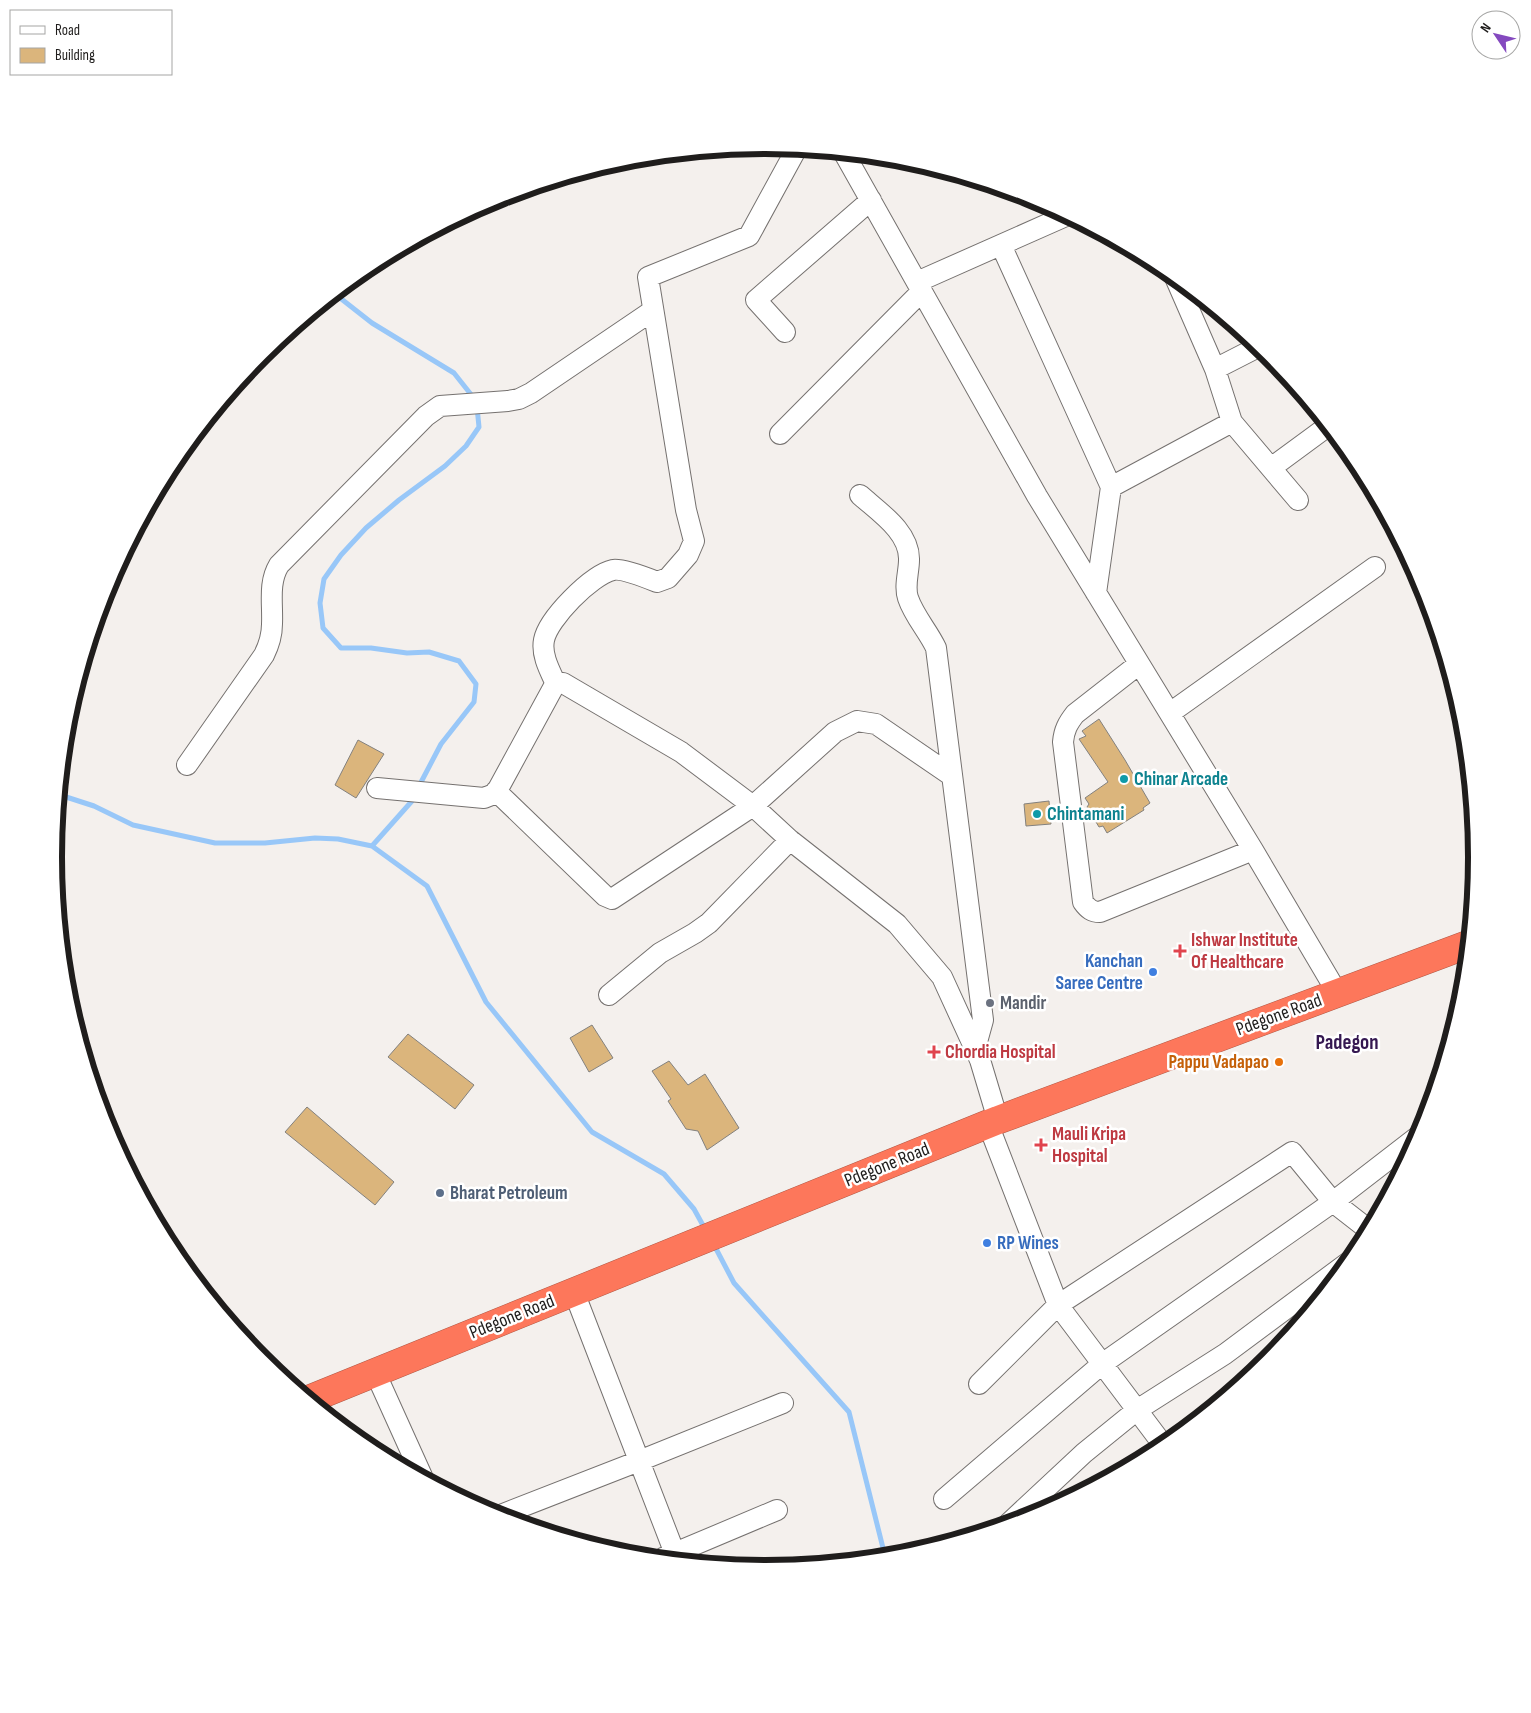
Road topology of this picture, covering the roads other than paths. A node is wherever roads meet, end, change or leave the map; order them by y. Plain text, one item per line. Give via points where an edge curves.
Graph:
1 (794, 154) edge
2 (848, 159) edge
3 (871, 200) junction
4 (1058, 217) edge
5 (1001, 244) junction
6 (919, 286) junction
7 (1181, 290) edge
8 (652, 311) junction
9 (785, 332) dead end
10 (1253, 350) edge
11 (1216, 369) junction
12 (1232, 422) junction
13 (1323, 429) edge
14 (780, 434) dead end
15 (1271, 468) junction
16 (1111, 487) junction
17 (860, 495) dead end
18 (1298, 500) dead end
19 (1375, 567) dead end
20 (1096, 593) junction
21 (1139, 664) junction
22 (556, 684) junction
23 (1170, 713) junction
24 (187, 765) dead end
25 (952, 776) junction
26 (377, 788) dead end
27 (496, 791) junction
28 (753, 806) junction
29 (790, 840) junction
30 (1253, 850) junction
31 (1462, 947) edge
32 (1338, 994) junction
33 (609, 995) dead end
34 (975, 1049) junction
35 (993, 1122) junction
36 (1406, 1145) edge
37 (1333, 1202) junction
38 (1363, 1226) edge
39 (1328, 1277) edge
40 (574, 1292) junction
41 (1058, 1305) junction
42 (1102, 1364) junction
43 (376, 1372) junction
44 (979, 1384) dead end
45 (316, 1396) edge
46 (783, 1403) dead end
47 (1137, 1410) junction
48 (1159, 1439) edge
49 (639, 1461) junction
50 (418, 1467) edge
51 (944, 1499) dead end
52 (777, 1510) dead end
53 (510, 1511) edge
54 (1022, 1511) edge
55 (670, 1552) edge
56 (680, 1554) edge

1 - 8 street via 749,236 648,277
2 - 3 street
3 - 6 street
3 - 9 street via 756,300
4 - 5 street
5 - 6 street
5 - 16 street
6 - 14 street
6 - 20 street via 1037,496
7 - 11 street
8 - 22 street via 694,541 688,555 668,578 657,582 614,570 599,576 581,590 551,623 544,640 544,657
8 - 24 street via 531,393 508,401 440,406 426,416 279,565 273,578 272,625 267,648
10 - 11 street
11 - 12 street
12 - 15 street
12 - 16 street
13 - 15 street
15 - 18 street
16 - 20 street
17 - 25 street via 899,531 907,543 906,588 913,610 936,648
19 - 23 street
20 - 21 street
21 - 23 street
21 - 30 street via 1075,714 1064,733 1083,902 1093,912 1100,912
22 - 27 street
22 - 28 street via 563,683 681,752
23 - 30 street
25 - 28 street via 876,724 858,721 835,732
25 - 34 street via 982,1020
26 - 27 street via 484,798
27 - 28 street via 605,896 612,899
28 - 29 street
29 - 33 street via 710,923 660,953
29 - 34 street via 897,924 942,977
30 - 32 street
31 - 32 highway, Pdegone Road
32 - 35 highway, Pdegone Road
34 - 35 street
35 - 40 highway, Pdegone Road
35 - 41 street
36 - 37 street
37 - 38 street
37 - 41 street via 1292,1152
37 - 42 street
39 - 47 street via 1224,1354
40 - 43 highway, Pdegone Road
40 - 49 street
41 - 42 street
41 - 44 street
42 - 47 street
42 - 51 street
43 - 45 highway, Pdegone Road
43 - 50 street
46 - 49 street
47 - 48 street
47 - 54 street via 1084,1453
49 - 53 street
49 - 55 street
52 - 56 street

